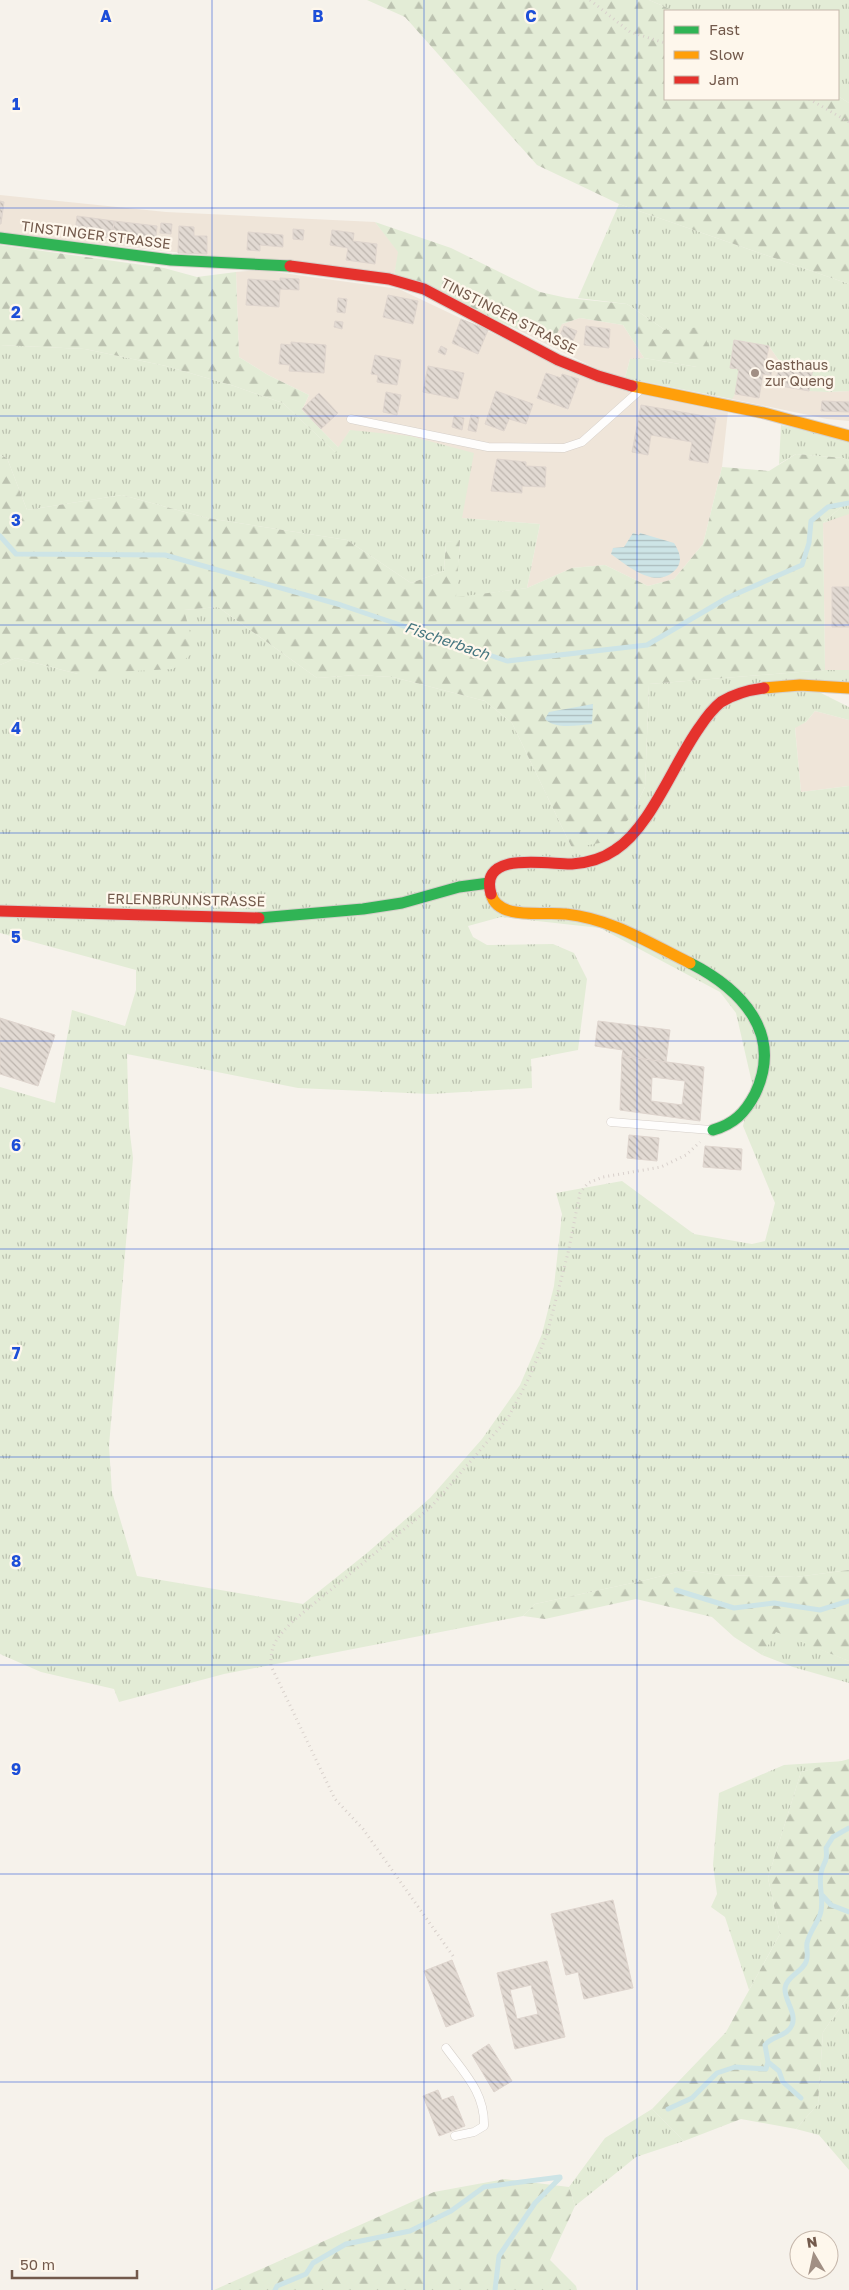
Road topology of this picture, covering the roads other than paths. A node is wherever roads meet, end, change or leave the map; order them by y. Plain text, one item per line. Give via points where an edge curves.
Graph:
1 (0, 238) edge
2 (642, 389) junction
3 (351, 419) dead end
4 (849, 436) edge
5 (849, 688) edge
6 (489, 883) junction
7 (0, 911) edge
8 (611, 1122) dead end
9 (714, 1130) joint
10 (446, 2048) dead end
11 (455, 2136) dead end

1 - 2 street, TINSTINGER STRASSE via 171,260 300,267 389,279 446,299 558,360
2 - 3 lane via 582,442 564,448 488,446
2 - 4 street, TINSTINGER STRASSE via 764,412
5 - 6 street via 819,685 768,687 740,694 719,704 688,745 627,842 611,854 589,863 531,861 504,864 493,873
6 - 7 street, ERLENBRUNNSTRASSE via 363,909 247,919
6 - 9 street via 491,897 498,907 516,913 548,912 595,919 650,942 702,970 725,984 746,1006 764,1037 758,1087 744,1112 731,1125
8 - 9 lane
10 - 11 lane via 480,2095 484,2115 484,2126

